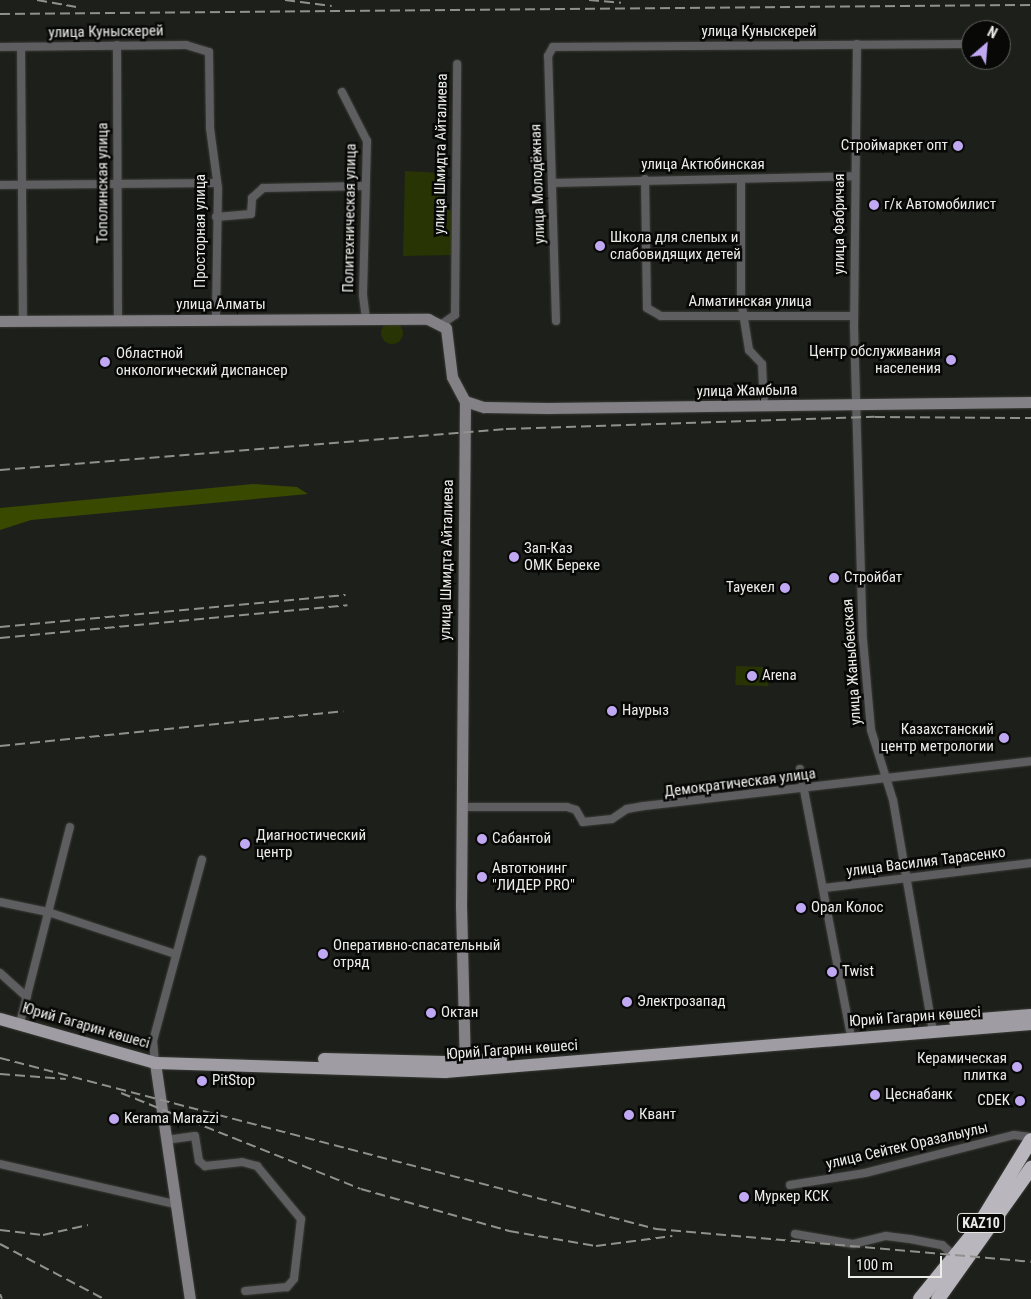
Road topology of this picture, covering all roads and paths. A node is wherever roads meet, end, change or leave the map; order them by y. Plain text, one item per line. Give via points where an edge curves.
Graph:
1 (857, 44) junction
2 (961, 44) edge
3 (21, 46) junction
4 (117, 46) junction
5 (0, 47) edge
6 (553, 47) joint
7 (210, 52) joint
8 (457, 64) dead end
9 (342, 92) dead end
10 (854, 176) junction
11 (645, 179) junction
12 (740, 179) junction
13 (217, 182) junction
14 (552, 183) junction
15 (22, 184) junction
16 (116, 184) junction
17 (0, 185) edge
18 (364, 186) junction
19 (216, 217) junction
20 (854, 316) junction
21 (366, 319) junction
22 (744, 319) junction
23 (216, 320) junction
24 (0, 321) edge
25 (24, 321) junction
26 (118, 321) junction
27 (556, 321) dead end
28 (442, 324) junction
29 (465, 401) junction
30 (1031, 402) edge
31 (858, 404) junction
32 (764, 406) junction
33 (1031, 761) edge
34 (800, 769) dead end
35 (885, 778) junction
36 (804, 791) junction
37 (461, 807) junction
38 (70, 827) dead end
39 (202, 860) dead end
40 (1031, 863) edge
41 (907, 880) junction
42 (824, 888) junction
43 (0, 902) edge
44 (48, 912) junction
45 (175, 954) junction
46 (0, 973) edge
47 (27, 997) junction
48 (1031, 1008) edge
49 (0, 1012) edge
50 (1031, 1015) edge
51 (988, 1018) junction
52 (0, 1019) edge
53 (22, 1019) junction
54 (1031, 1024) edge
55 (933, 1027) junction
56 (998, 1027) junction
57 (850, 1030) junction
58 (1031, 1034) edge
59 (155, 1059) junction
60 (465, 1066) junction
61 (1031, 1138) edge
62 (166, 1140) junction
63 (0, 1164) edge
64 (1031, 1168) edge
65 (790, 1185) dead end
66 (174, 1204) junction
67 (796, 1234) dead end
68 (956, 1257) junction
69 (245, 1290) dead end
70 (190, 1299) edge
71 (920, 1299) edge
72 (938, 1299) edge

1 - 2 street, улица Куныскерей
1 - 6 street, улица Куныскерей
1 - 10 street, улица Фабричая
3 - 4 street, улица Куныскерей
3 - 5 street, улица Куныскерей
3 - 15 street
4 - 7 street, улица Куныскерей via 186,45
4 - 16 street, Тополинская улица
6 - 14 street, улица Молодёжная via 548,56
7 - 13 street, Просторная улица
8 - 28 street, улица Шмидта Айталиева via 455,315
9 - 18 street, Политехническая улица via 367,141
10 - 12 street, улица Актюбинская
10 - 20 street, улица Фабричая
11 - 12 street, улица Актюбинская
11 - 14 street, улица Актюбинская
11 - 22 street, Алматинская улица via 647,308 661,316
12 - 22 street
13 - 16 street
13 - 19 street, Просторная улица
14 - 27 street, улица Молодёжная
15 - 16 street
15 - 17 street
15 - 25 street
16 - 26 street, Тополинская улица
18 - 19 street via 263,188 252,198 250,214
18 - 21 street, Политехническая улица
19 - 23 street, Просторная улица
20 - 22 street, Алматинская улица
20 - 31 street, улица Фабричая
21 - 23 street, улица Алматы
21 - 28 street, улица Алматы via 428,319
22 - 32 street via 749,350 762,364
23 - 26 street, улица Алматы
24 - 25 street, улица Алматы
25 - 26 street, улица Алматы
28 - 29 street, улица Шмидта Айталиева via 450,338 454,386
29 - 32 street, улица Жамбыла via 484,408
29 - 37 street, улица Шмидта Айталиева
30 - 31 street, улица Жамбыла
31 - 32 street, улица Жамбыла
31 - 35 street, улица Жаныбекская via 863,640 870,730
33 - 35 street, Демократическая улица
34 - 36 street
35 - 36 street, Демократическая улица
35 - 41 street, улица Жаныбекская
36 - 37 street, Демократическая улица via 627,809 612,819 583,822 576,810 567,807
36 - 42 street
37 - 60 street, улица Шмидта Айталиева
38 - 44 street
39 - 45 street
40 - 41 street, улица Василия Тарасенко
41 - 42 street, улица Василия Тарасенко
41 - 55 street, улица Жаныбекская
42 - 57 street
43 - 44 street
44 - 45 street
44 - 47 street
45 - 59 street via 152,1041
46 - 47 street
47 - 53 street
48 - 51 main road
49 - 53 main road, Юрий Гагарин көшесі
50 - 51 main road, Юрий Гагарин көшесі
51 - 55 main road, Юрий Гагарин көшесі
52 - 59 main road, Юрий Гагарин көшесі
53 - 59 main road, Юрий Гагарин көшесі
54 - 56 main road, Юрий Гагарин көшесі
55 - 56 main road, Юрий Гагарин көшесі
55 - 57 main road, Юрий Гагарин көшесі
55 - 60 main road, Юрий Гагарин көшесі
56 - 58 main road
57 - 60 main road, Юрий Гагарин көшесі
59 - 60 main road, Юрий Гагарин көшесі
59 - 62 street
61 - 65 street, улица Сейтек Оразалыулы via 1014,1135 865,1173
61 - 68 highway, KAZ10
62 - 66 street
62 - 69 street via 195,1136 199,1161 205,1166 242,1162 257,1166 300,1219 294,1279 286,1287
63 - 66 street
64 - 72 highway, KAZ10
66 - 70 street
67 - 68 street via 854,1244 886,1236 910,1239 942,1244
68 - 71 highway, KAZ10

